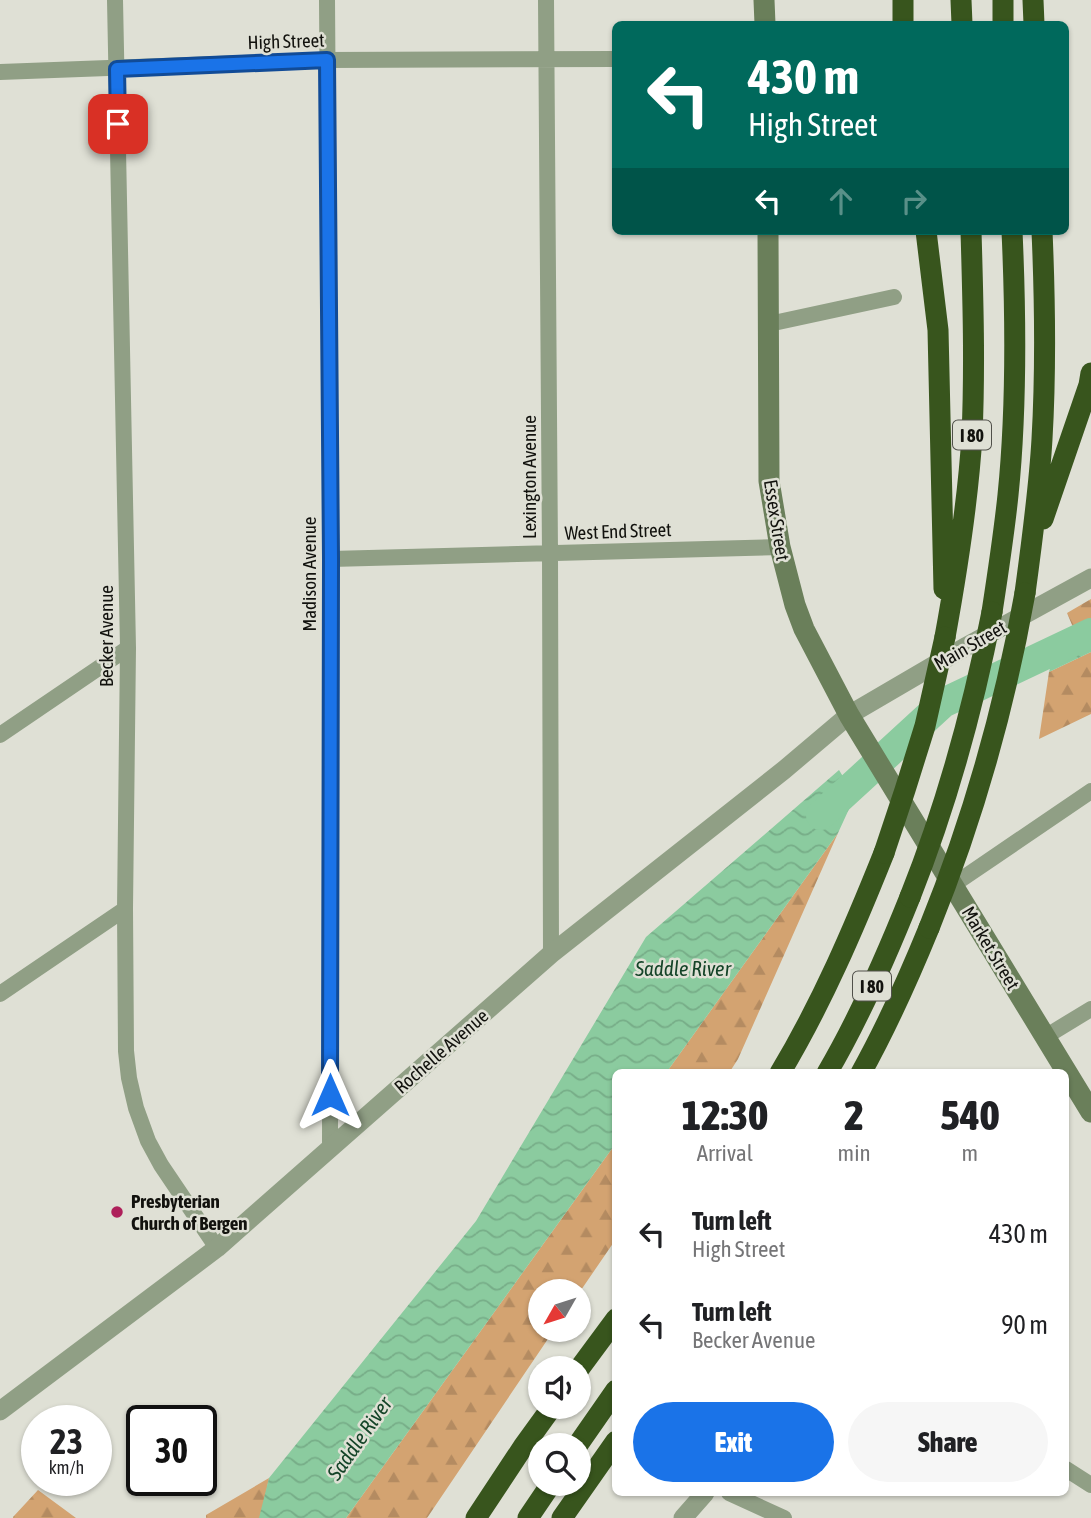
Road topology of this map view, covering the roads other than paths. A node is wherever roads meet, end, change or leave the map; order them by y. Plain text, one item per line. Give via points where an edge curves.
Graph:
1 (115, 0) edge
2 (327, 0) edge
3 (546, 0) edge
4 (764, 0) edge
5 (903, 0) edge
6 (961, 0) edge
7 (1003, 0) edge
8 (1033, 0) edge
9 (765, 21) edge
10 (903, 21) edge
11 (962, 21) edge
12 (1003, 21) edge
13 (1034, 21) edge
14 (546, 59) junction
15 (612, 59) edge
16 (327, 60) junction
17 (117, 69) junction
18 (0, 72) edge
19 (768, 235) edge
20 (926, 235) edge
21 (971, 235) edge
22 (1012, 235) edge
23 (1042, 235) edge
24 (894, 296) dead end
25 (769, 324) junction
26 (1091, 373) edge
27 (780, 547) junction
28 (550, 554) junction
29 (1030, 557) junction
30 (331, 559) junction
31 (1091, 578) edge
32 (945, 638) junction
33 (128, 648) junction
34 (849, 715) junction
35 (0, 735) edge
36 (891, 784) joint
37 (1091, 791) edge
38 (953, 886) junction
39 (125, 909) junction
40 (551, 954) junction
41 (0, 994) edge
42 (1091, 1009) edge
43 (1045, 1037) junction
44 (782, 1069) edge
45 (829, 1069) edge
46 (863, 1069) edge
47 (1061, 1069) edge
48 (1069, 1085) edge
49 (1091, 1112) edge
50 (330, 1148) junction
51 (217, 1248) junction
52 (612, 1324) edge
53 (589, 1356) edge
54 (612, 1396) edge
55 (0, 1411) edge
56 (543, 1419) edge
57 (586, 1433) edge
58 (612, 1447) edge
59 (1069, 1471) edge
60 (1091, 1485) edge
61 (543, 1496) edge
62 (702, 1496) edge
63 (736, 1496) edge
64 (476, 1518) edge
65 (528, 1518) edge
66 (562, 1518) edge
67 (683, 1518) edge
68 (784, 1518) edge

1 - 17 street, Becker Avenue
2 - 16 street, Madison Avenue
3 - 14 street, Lexington Avenue
4 - 9 main road
5 - 10 highway
6 - 11 highway
7 - 12 highway
8 - 13 highway
14 - 15 street, High Street
14 - 16 street, High Street
14 - 28 street, Lexington Avenue
16 - 17 street, High Street
16 - 30 street, Madison Avenue
17 - 18 street, High Street
17 - 33 street, Becker Avenue
19 - 25 main road, Essex Street
20 - 32 highway via 938,330
21 - 32 highway, I 80 via 972,435
22 - 45 highway, I 80, bridge via 1013,434 992,612 970,712 933,837 881,966
23 - 29 highway, I 80 via 1044,382
24 - 25 street
25 - 27 main road, Essex Street via 769,481
26 - 29 highway
27 - 28 street, West End Street
27 - 34 main road, Essex Street via 804,629
28 - 30 street, West End Street
28 - 40 street, Lexington Avenue
29 - 46 highway, I 80, bridge via 1007,688 966,831 905,984
30 - 50 street, Madison Avenue
31 - 34 street, Main Street
32 - 44 highway, I 80, bridge via 925,726 884,853 830,980
33 - 35 street
33 - 39 street, Becker Avenue
34 - 36 main road, Essex Street
34 - 40 street, Rochelle Avenue
36 - 38 main road, Market Street
37 - 38 street
38 - 43 main road, Market Street
39 - 41 street
39 - 51 street, Becker Avenue via 126,1051 136,1108 161,1165
40 - 50 street, Rochelle Avenue
42 - 43 street
43 - 47 main road, Market Street
48 - 49 main road, Market Street
50 - 51 street, Rochelle Avenue
51 - 55 street, Rochelle Avenue
52 - 53 highway
54 - 57 highway
56 - 64 highway
58 - 66 highway
59 - 60 street
61 - 65 highway
62 - 67 street
63 - 68 street

